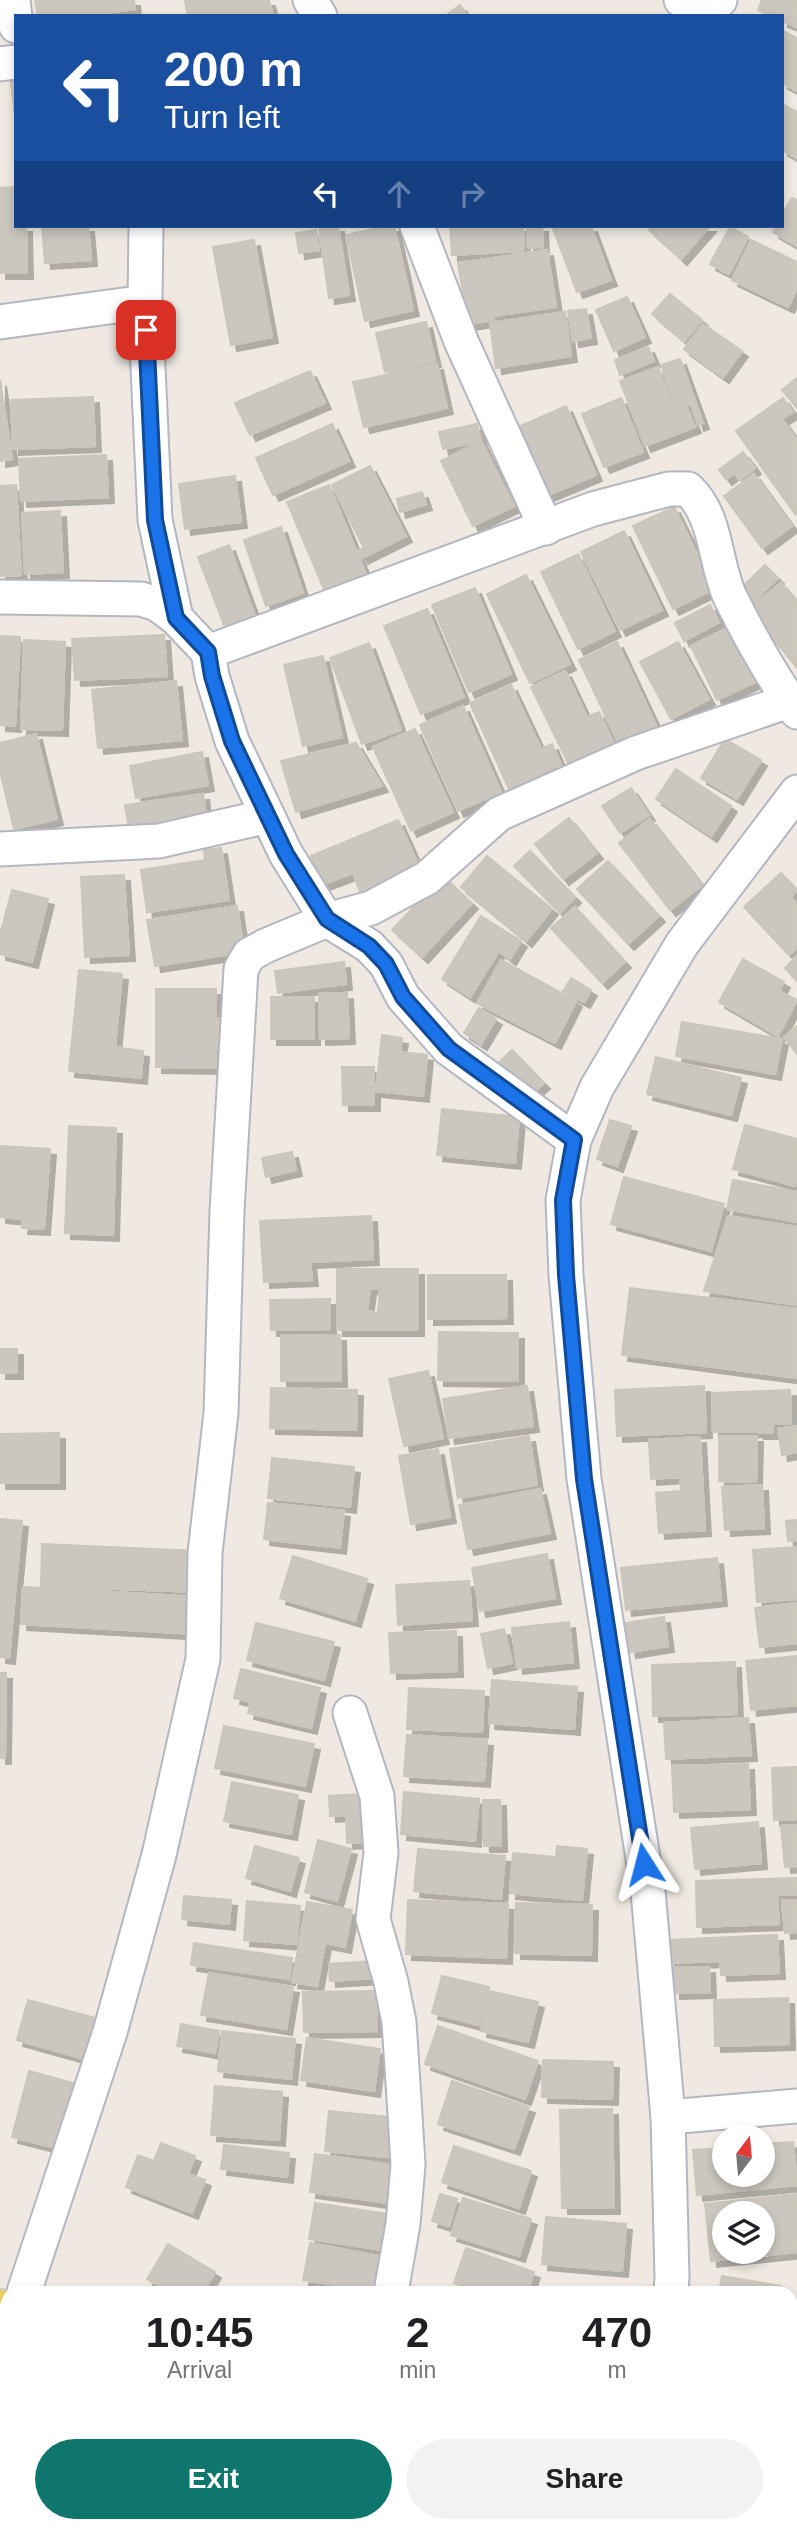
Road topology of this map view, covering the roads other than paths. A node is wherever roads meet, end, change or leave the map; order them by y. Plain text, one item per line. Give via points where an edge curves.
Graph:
1 (681, 0) edge
2 (720, 0) edge
3 (146, 228) edge
4 (418, 228) edge
5 (145, 302) junction
6 (0, 322) edge
7 (546, 527) junction
8 (0, 597) edge
9 (176, 618) junction
10 (208, 652) junction
11 (793, 706) edge
12 (795, 803) edge
13 (268, 816) junction
14 (0, 849) edge
15 (327, 919) junction
16 (574, 1140) junction
17 (350, 1713) dead end
18 (797, 2106) edge
19 (668, 2117) junction
20 (26, 2286) edge
21 (392, 2286) edge
22 (672, 2286) edge

1 - 2 street via 709,4
3 - 5 street
4 - 7 street via 461,341
5 - 6 street
5 - 9 street via 155,520
7 - 10 street
7 - 11 street via 593,509 669,489 688,489 699,499 708,520 730,597
8 - 9 street via 141,599
9 - 10 street
10 - 13 street via 232,741
11 - 15 street via 636,754 499,814 427,878 371,908
12 - 16 street via 682,944 597,1087
13 - 14 street via 159,841
13 - 15 street
15 - 16 street via 369,946 386,964 403,997 449,1049
15 - 20 street via 265,946 249,956 242,969 227,1211 221,1413 205,1553 203,1659 159,1855 110,2032
16 - 19 street via 563,1200 584,1479 648,1891
17 - 21 street via 377,1796 381,1853 373,1919 398,2022 402,2073 408,2165
18 - 19 street
19 - 22 street

